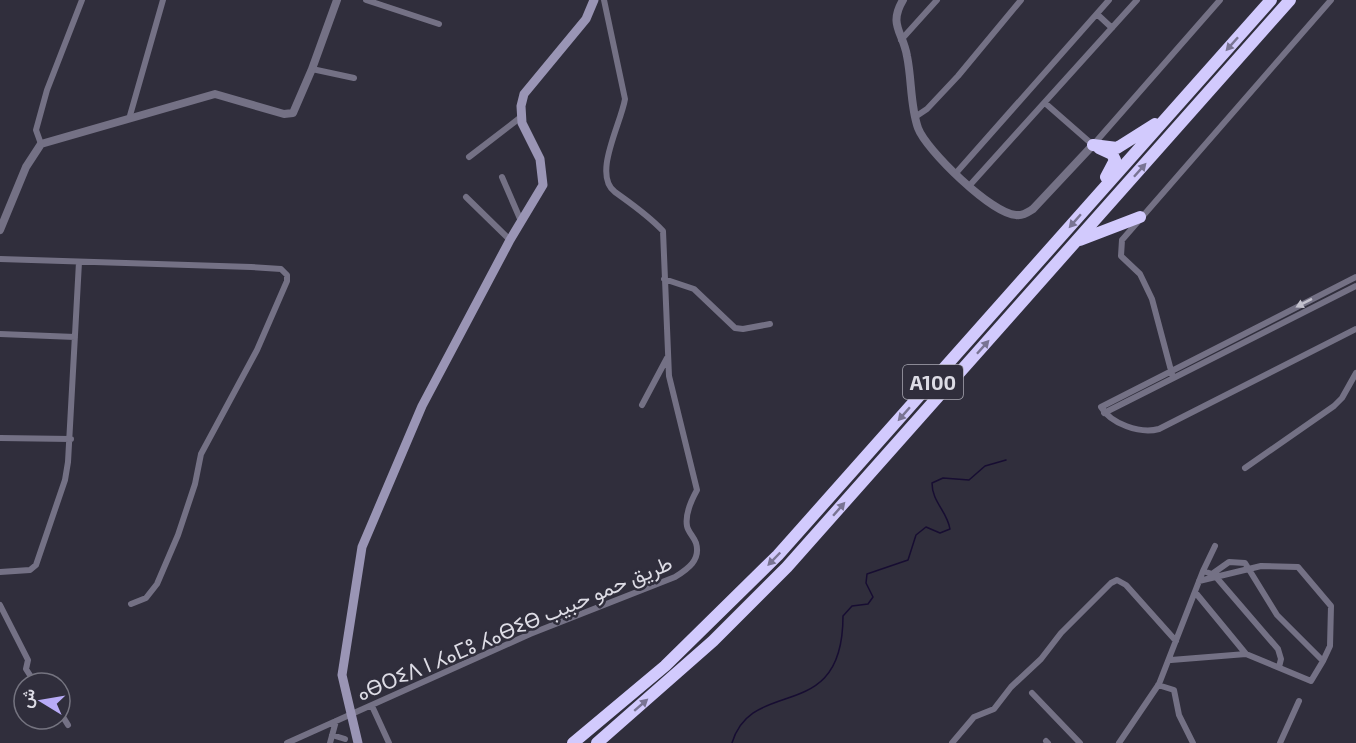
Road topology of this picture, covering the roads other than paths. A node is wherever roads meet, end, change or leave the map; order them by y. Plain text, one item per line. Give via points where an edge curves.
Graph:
1 (82, 0) edge
2 (163, 0) edge
3 (337, 0) edge
4 (366, 0) edge
5 (594, 0) edge
6 (604, 0) edge
7 (903, 0) edge
8 (937, 0) edge
9 (1021, 0) edge
10 (1109, 0) edge
11 (1137, 0) edge
12 (1220, 0) edge
13 (1271, 0) edge
14 (1290, 0) edge
15 (1331, 0) edge
16 (1097, 14) junction
17 (439, 24) dead end
18 (1112, 28) junction
19 (902, 40) junction
20 (312, 69) junction
21 (354, 78) dead end
22 (1045, 103) junction
23 (1171, 113) junction
24 (521, 117) junction
25 (915, 117) junction
26 (129, 119) junction
27 (41, 144) junction
28 (1093, 146) junction
29 (469, 157) dead end
30 (956, 173) junction
31 (502, 177) dead end
32 (970, 185) junction
33 (466, 197) dead end
34 (1091, 203) junction
35 (1140, 217) junction
36 (521, 221) junction
37 (0, 230) edge
38 (510, 240) junction
39 (1076, 242) junction
40 (0, 259) edge
41 (79, 262) junction
42 (1356, 277) edge
43 (663, 279) junction
44 (1356, 285) edge
45 (770, 324) dead end
46 (1356, 329) edge
47 (0, 334) edge
48 (75, 337) junction
49 (668, 356) junction
50 (1356, 373) edge
51 (1172, 374) junction
52 (642, 405) dead end
53 (0, 438) edge
54 (70, 439) junction
55 (1245, 468) dead end
56 (1215, 546) dead end
57 (1249, 570) junction
58 (1203, 571) junction
59 (0, 572) edge
60 (1216, 577) junction
61 (1199, 580) junction
62 (1195, 592) junction
63 (131, 604) dead end
64 (0, 605) edge
65 (1176, 641) junction
66 (1246, 654) junction
67 (1171, 660) junction
68 (1323, 661) junction
69 (1279, 667) junction
70 (27, 671) edge
71 (1158, 685) junction
72 (1032, 693) dead end
73 (1299, 701) dead end
74 (372, 706) junction
75 (351, 715) junction
76 (336, 721) junction
77 (332, 735) junction
78 (345, 739) dead end
79 (287, 743) edge
80 (330, 743) edge
81 (358, 743) edge
82 (389, 743) edge
83 (573, 743) edge
84 (597, 743) edge
85 (952, 743) edge
86 (1080, 743) edge
87 (1119, 743) edge
88 (1193, 743) edge
89 (1280, 743) edge

1 - 27 street via 47,90 36,130
2 - 26 street
3 - 20 street
4 - 17 street
5 - 24 main road via 585,19 527,88
6 - 43 street, ⴰⴱⵔⵉⴷ ⵏ ⵃⴰⵎⵓ ⵃⴰⴱⵉⴱ طريق حمو حبيب via 624,99 605,168 608,183 663,231
7 - 19 street via 896,19
8 - 19 street
9 - 25 street via 958,76
10 - 16 street
11 - 18 street
12 - 28 street
13 -> 23 highway, A100
39 -> 14 highway, A100
15 - 35 street
16 - 18 street
16 - 30 street
18 - 22 street
19 - 25 street
20 - 21 street
20 - 26 street via 296,110 288,115 215,94
22 - 28 street
22 - 32 street
23 - 28 highway via 1117,148
23 - 34 highway, A100
24 - 29 street
24 - 36 main road via 540,159 543,185
25 - 30 street via 932,151
26 - 27 street
27 - 37 street via 26,167
28 - 32 street via 1024,214 1006,213
28 - 34 highway via 1115,159
30 - 32 street
31 - 36 street
33 - 38 street
34 -> 83 highway, A100 via 778,555 665,666
35 - 39 highway
35 - 51 street via 1122,240 1120,252 1140,274 1152,299
36 - 38 main road
38 - 75 main road via 422,406 362,547 342,675
84 -> 39 highway, A100 via 713,641 787,567
40 - 41 street
41 - 48 street
41 - 63 street via 281,269 288,277 257,350 201,454 178,535 157,584 146,598
42 -> 51 street
43 - 45 street via 694,289 735,328
43 - 49 street, ⴰⴱⵔⵉⴷ ⵏ ⵃⴰⵎⵓ ⵃⴰⴱⵉⴱ طريق حمو حبيب
44 - 51 street
46 - 51 street via 1159,429 1138,430 1103,410
47 - 48 street
48 - 54 street
49 - 52 street
49 - 74 street, ⴰⴱⵔⵉⴷ ⵏ ⵃⴰⵎⵓ ⵃⴰⴱⵉⴱ طريق حمو حبيب via 669,376 698,490 691,501 687,526 696,543 694,563 675,577 530,634
50 - 55 street via 1334,406
53 - 54 street
54 - 59 street via 65,480 36,565 20,572
56 - 58 street
57 - 58 street via 1245,564 1229,562 1212,574
57 - 60 street
57 - 68 street via 1276,615
57 - 68 street via 1261,566 1298,567 1331,606 1330,646
58 - 61 street
60 - 61 street
60 - 69 street via 1278,649
61 - 62 street
62 - 65 street
62 - 66 street
64 - 70 street via 28,660
65 - 67 street
65 - 85 street via 1117,580 1061,633 994,709 974,717
66 - 67 street
66 - 69 street
67 - 71 street
68 - 69 street via 1311,681
71 - 87 street
71 - 88 street via 1174,690 1179,715
72 - 86 street
73 - 89 street
74 - 75 street, ⴰⴱⵔⵉⴷ ⵏ ⵃⴰⵎⵓ ⵃⴰⴱⵉⴱ طريق حمو حبيب
74 - 82 street
75 - 76 street, ⴰⴱⵔⵉⴷ ⵏ ⵃⴰⵎⵓ ⵃⴰⴱⵉⴱ طريق حمو حبيب
75 - 81 main road
76 - 77 street
76 - 79 street, ⴰⴱⵔⵉⴷ ⵏ ⵃⴰⵎⵓ ⵃⴰⴱⵉⴱ طريق حمو حبيب
77 - 78 street
77 - 80 street

